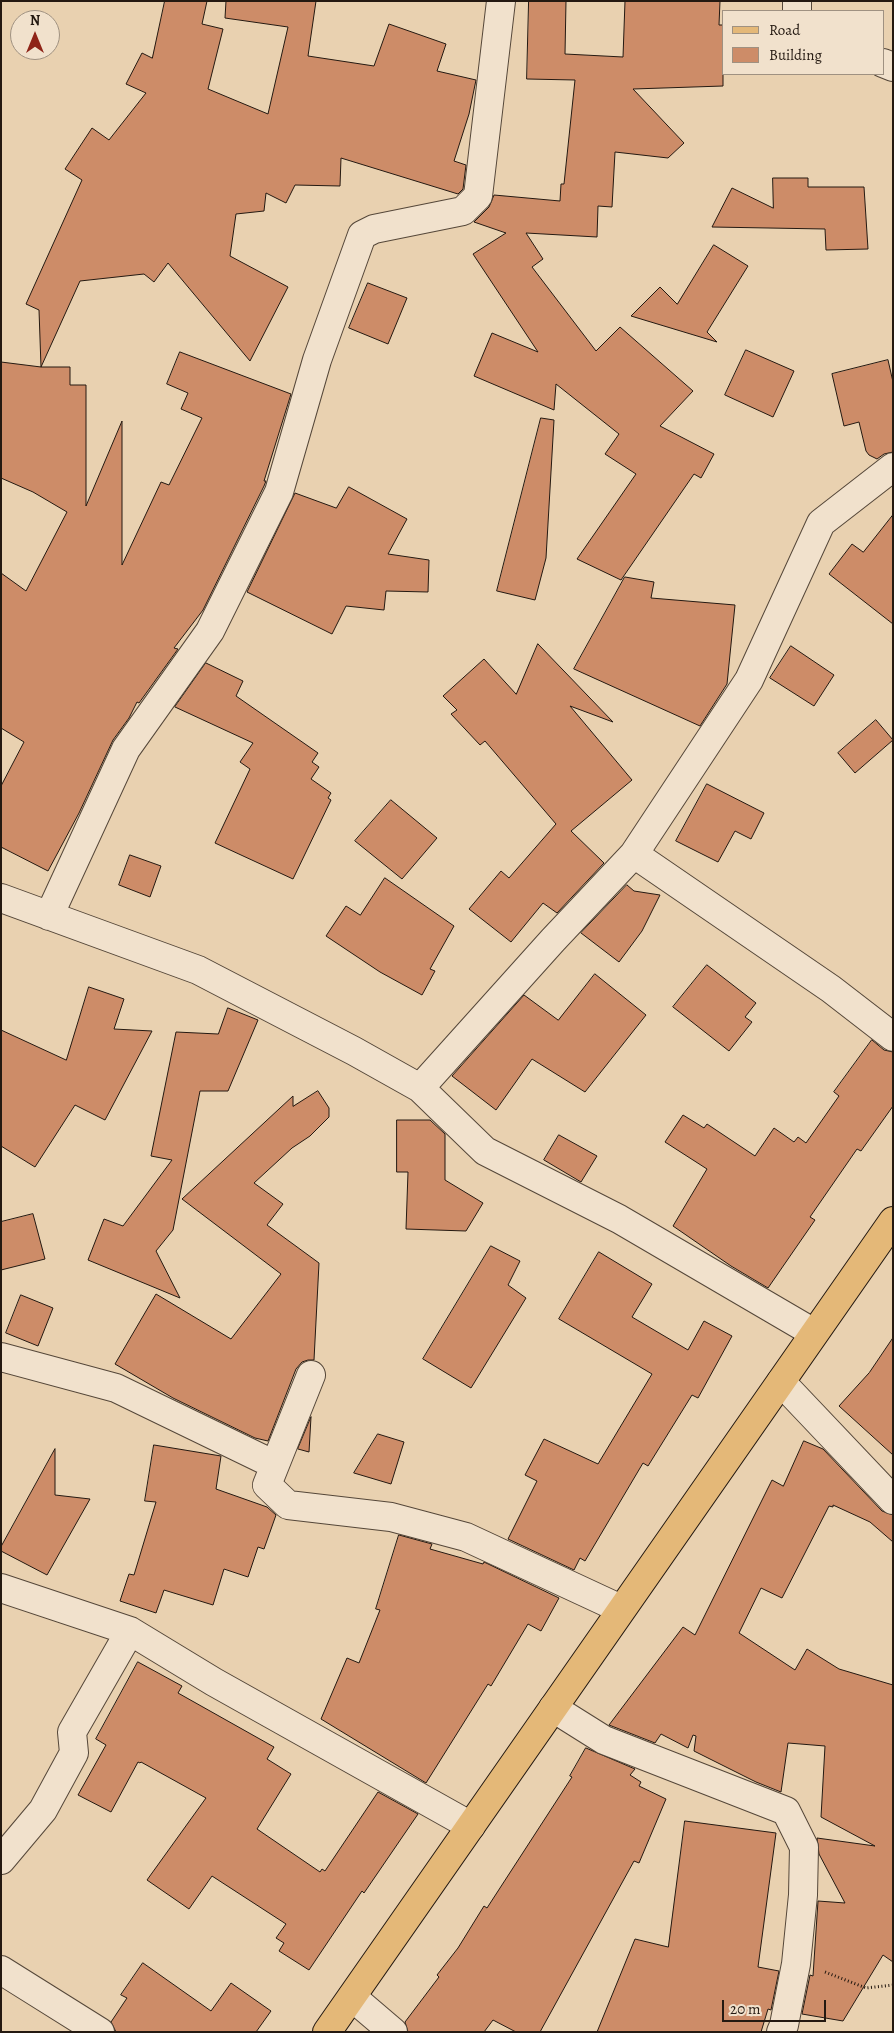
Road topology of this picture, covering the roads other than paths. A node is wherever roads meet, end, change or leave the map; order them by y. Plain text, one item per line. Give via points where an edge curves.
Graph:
1 (501, 1) edge
2 (893, 467) edge
3 (634, 854) junction
4 (1, 898) edge
5 (49, 916) junction
6 (893, 1038) edge
7 (420, 1088) junction
8 (893, 1220) edge
9 (814, 1333) junction
10 (1, 1358) edge
11 (311, 1375) dead end
12 (781, 1382) junction
13 (275, 1465) junction
14 (893, 1500) edge
15 (1, 1588) edge
16 (621, 1609) junction
17 (130, 1631) junction
18 (552, 1708) junction
19 (471, 1826) junction
20 (1, 1860) edge
21 (1, 1970) edge
22 (352, 1997) junction
23 (100, 2032) edge
24 (327, 2032) edge
25 (393, 2032) edge
26 (781, 2032) edge

1 - 5 street via 478,196 463,211 374,229 362,235 317,360 279,492 210,631 126,749
2 - 3 street via 821,523 749,680
3 - 6 street via 831,989
3 - 7 street
4 - 5 street
5 - 7 street via 198,970
7 - 9 street via 485,1151 619,1219
8 - 9 main road
9 - 12 main road
10 - 13 street via 116,1388
11 - 13 street
12 - 14 street
12 - 16 main road
13 - 16 street via 267,1485 288,1505 391,1517 466,1537
15 - 17 street
16 - 18 main road
17 - 19 street via 214,1682
17 - 20 street via 72,1732 74,1753 43,1810
18 - 19 main road
18 - 26 street via 604,1740 786,1811 804,1847 803,1895 796,1964
19 - 22 main road
21 - 23 street
22 - 24 main road
22 - 25 street

